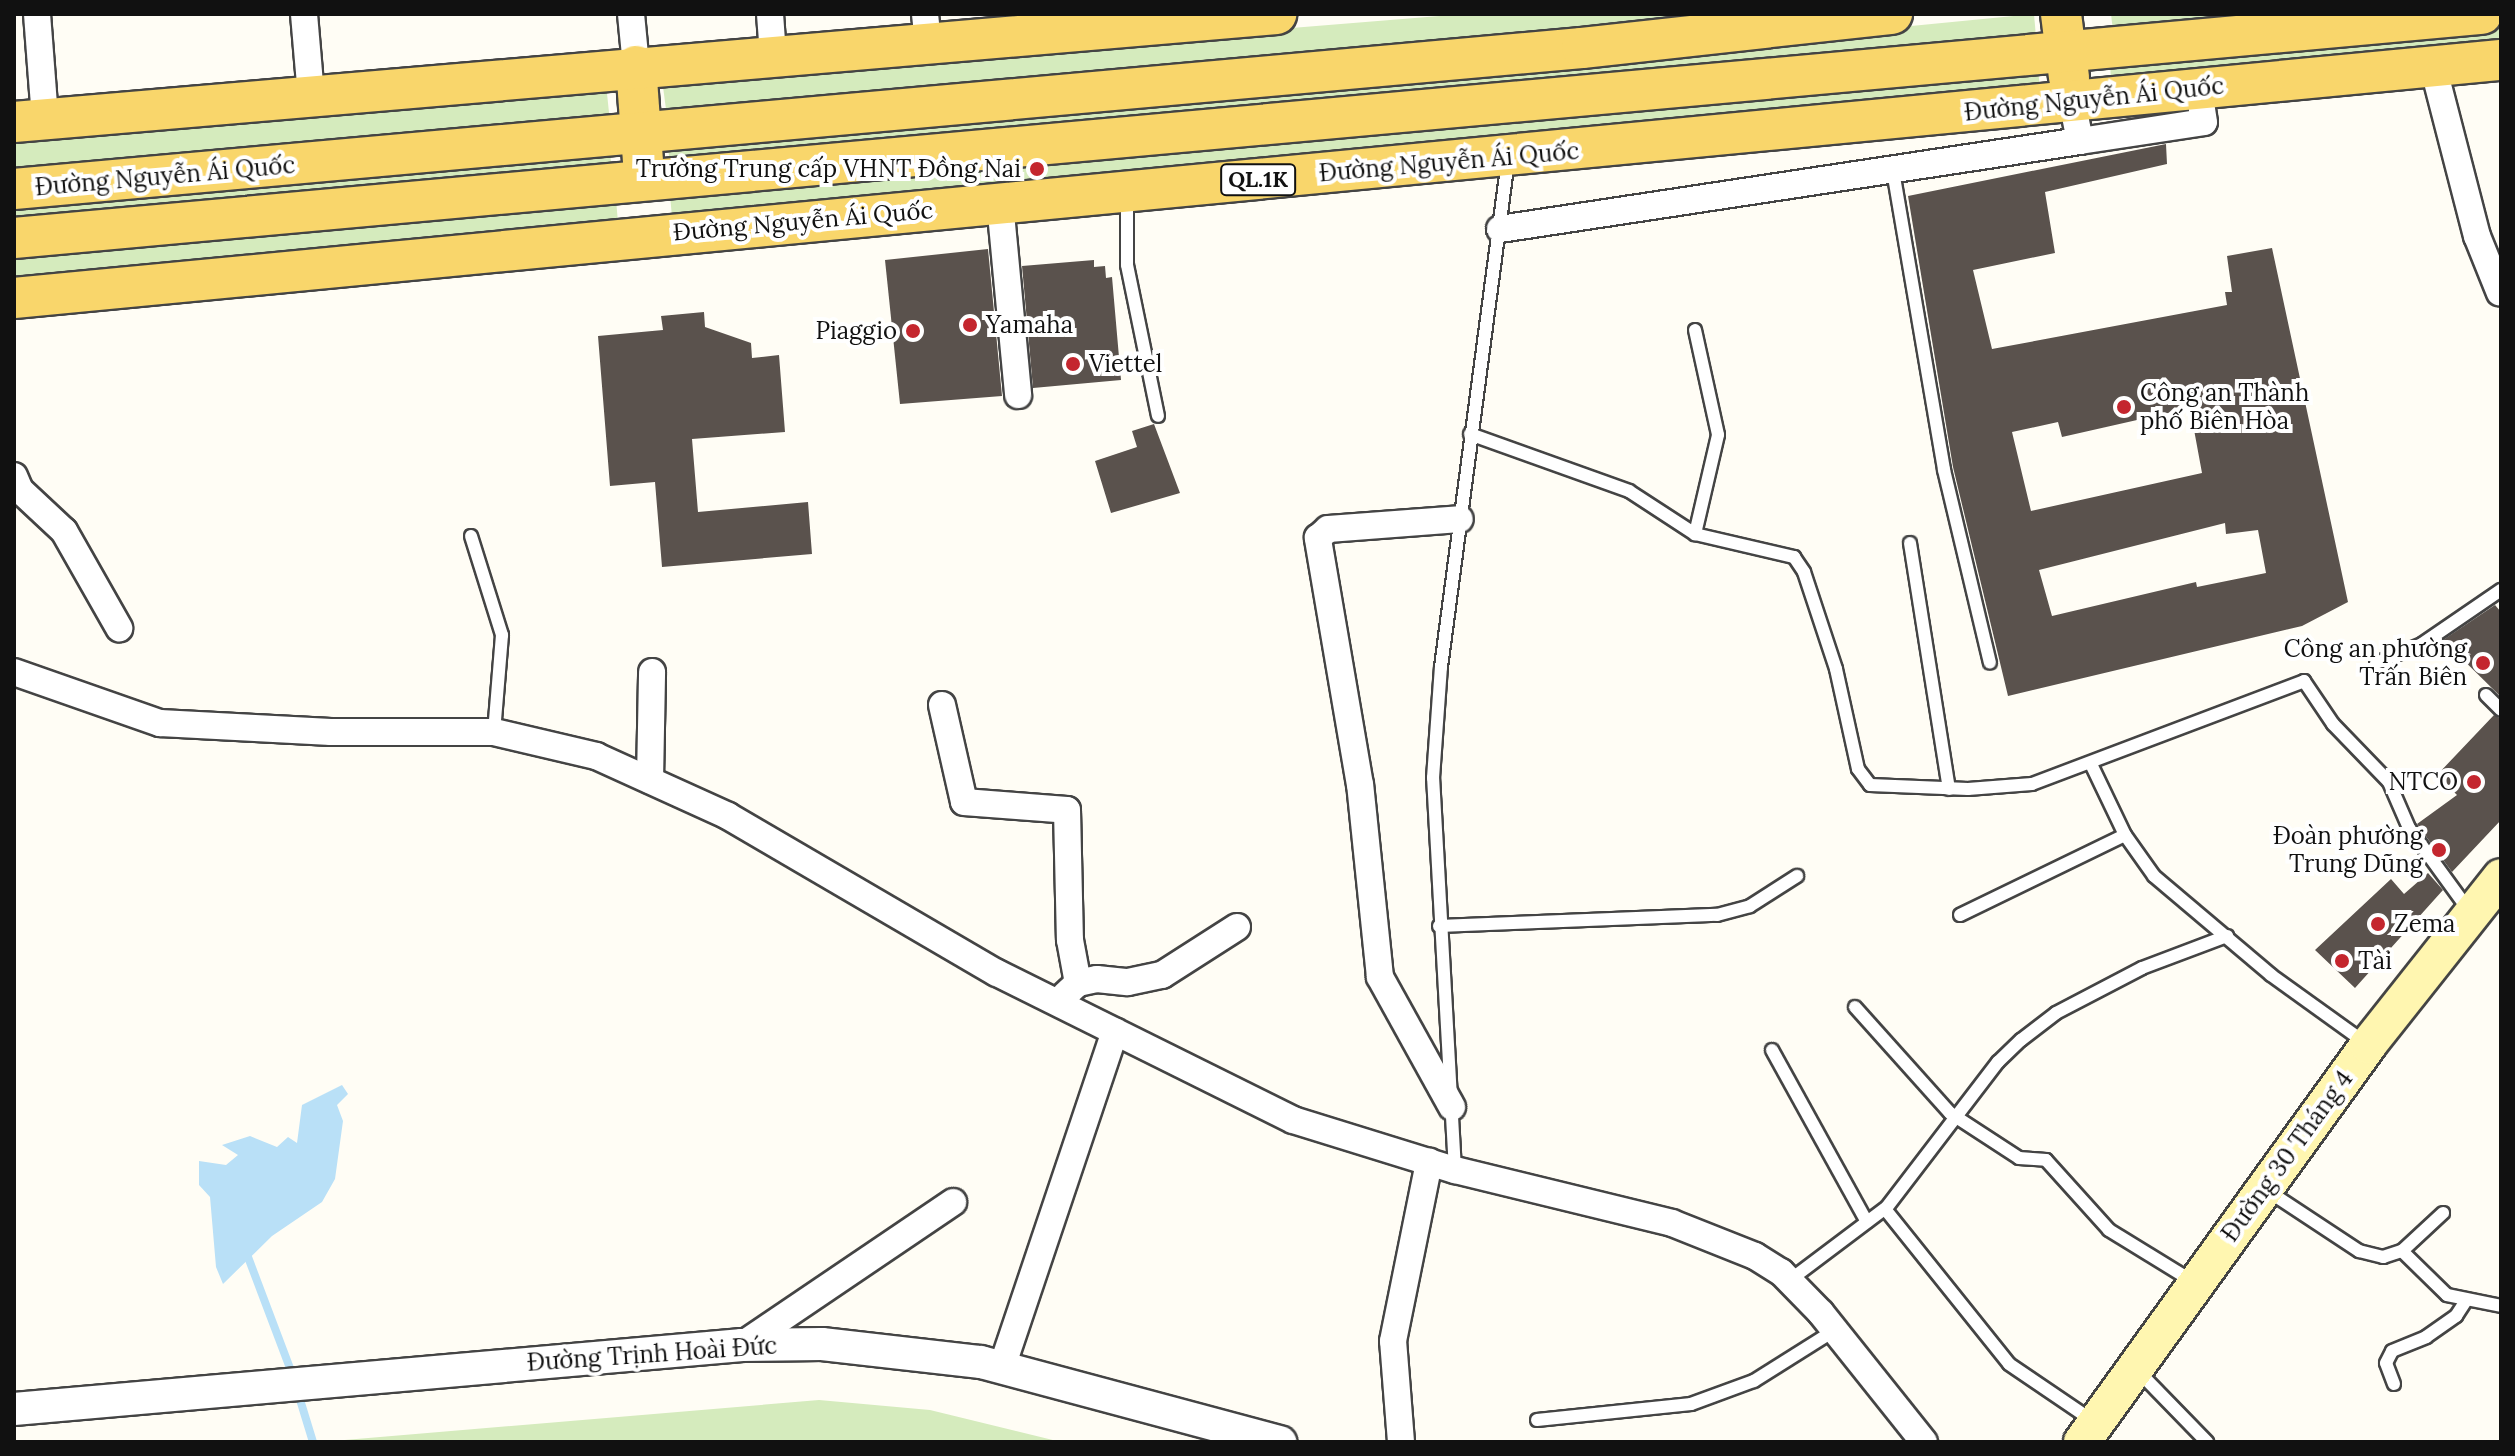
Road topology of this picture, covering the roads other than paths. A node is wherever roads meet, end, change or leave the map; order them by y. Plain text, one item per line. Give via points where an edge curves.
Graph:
1 (37, 14) edge
2 (304, 14) edge
3 (631, 14) edge
4 (770, 14) edge
5 (1276, 14) edge
6 (1892, 14) edge
7 (2482, 14) edge
8 (1032, 24) edge
9 (926, 28) edge
10 (2064, 32) edge
11 (773, 55) junction
12 (2501, 60) edge
13 (636, 66) junction
14 (2433, 66) junction
15 (2199, 89) junction
16 (311, 95) junction
17 (2072, 101) junction
18 (30, 121) edge
19 (641, 135) junction
20 (2080, 141) junction
21 (1508, 157) junction
22 (1893, 171) junction
23 (644, 182) junction
24 (14, 189) edge
25 (1127, 192) junction
26 (1000, 203) junction
27 (1500, 229) junction
28 (648, 235) junction
29 (14, 238) edge
30 (2501, 292) edge
31 (14, 298) edge
32 (1695, 330) dead end
33 (1018, 395) dead end
34 (1158, 416) dead end
35 (1470, 434) junction
36 (14, 476) edge
37 (1460, 519) junction
38 (1695, 534) junction
39 (471, 536) dead end
40 (1910, 543) dead end
41 (2501, 590) edge
42 (119, 628) dead end
43 (1990, 663) dead end
44 (2376, 663) dead end
45 (14, 672) edge
46 (652, 672) dead end
47 (2486, 695) dead end
48 (942, 705) dead end
49 (2501, 710) edge
50 (494, 732) junction
51 (2091, 764) junction
52 (650, 780) junction
53 (1949, 789) junction
54 (2125, 835) junction
55 (1797, 876) dead end
56 (2501, 877) edge
57 (2471, 913) junction
58 (1960, 915) dead end
59 (1439, 926) junction
60 (1237, 927) dead end
61 (2227, 936) junction
62 (1078, 983) junction
63 (1056, 1002) junction
64 (1855, 1007) dead end
65 (1115, 1032) junction
66 (2368, 1045) junction
67 (1772, 1050) dead end
68 (1452, 1107) junction
69 (1957, 1117) junction
70 (1429, 1162) junction
71 (1455, 1170) junction
72 (2263, 1188) junction
73 (953, 1202) dead end
74 (1885, 1209) junction
75 (2443, 1213) dead end
76 (1867, 1222) junction
77 (2402, 1251) junction
78 (1790, 1280) junction
79 (2194, 1282) junction
80 (2465, 1302) junction
81 (2501, 1306) edge
82 (1835, 1330) junction
83 (742, 1345) junction
84 (2134, 1366) junction
85 (1002, 1367) junction
86 (2394, 1384) dead end
87 (14, 1409) edge
88 (1537, 1420) dead end
89 (2088, 1432) edge
90 (1280, 1442) edge
91 (1401, 1442) edge
92 (1924, 1442) edge
93 (2207, 1442) edge

1 - 18 street
2 - 16 street
3 - 13 street
4 - 11 street
5 - 8 main road
6 - 19 main road, Đường Nguyễn Ái Quốc via 1566,50
7 - 10 main road, Đường Nguyễn Ái Quốc / QL.1K
8 - 9 main road
9 - 11 main road
10 - 17 main road
10 - 23 main road, Đường Nguyễn Ái Quốc / QL.1K
11 - 13 main road
12 - 14 main road, Đường Nguyễn Ái Quốc / QL.1K
13 - 16 main road
13 - 19 main road
14 - 15 main road, Đường Nguyễn Ái Quốc / QL.1K
14 - 30 street via 2477,236
15 - 17 main road, Đường Nguyễn Ái Quốc / QL.1K
15 - 20 street via 2204,122
16 - 18 main road
17 - 20 street
17 - 21 main road, Đường Nguyễn Ái Quốc / QL.1K
19 - 23 main road
19 - 24 main road, Đường Nguyễn Ái Quốc
20 - 22 street
21 - 25 main road, Đường Nguyễn Ái Quốc / QL.1K
21 - 27 lane
22 - 27 street
22 - 43 lane via 1944,470
23 - 28 main road
23 - 29 main road, Đường Nguyễn Ái Quốc / QL.1K
25 - 26 main road, Đường Nguyễn Ái Quốc / QL.1K
25 - 34 lane via 1127,265
26 - 28 main road, Đường Nguyễn Ái Quốc / QL.1K
26 - 33 street
27 - 35 lane
28 - 31 main road, Đường Nguyễn Ái Quốc / QL.1K
32 - 38 lane via 1718,435
35 - 37 lane
35 - 38 lane via 1629,491
36 - 42 street via 20,490 64,531
37 - 59 lane via 1433,778
37 - 68 street via 1328,529 1318,538 1360,785 1380,977
38 - 53 lane via 1785,553 1800,564 1836,669 1865,781 1883,788
39 - 50 lane via 502,635
40 - 53 lane
41 - 44 lane via 2422,644
45 - 50 street via 160,723 331,732
46 - 52 street
47 - 49 lane
48 - 62 street via 964,802 1067,810 1070,940
50 - 52 street via 596,756
51 - 53 lane via 2018,786
51 - 54 lane
51 - 57 lane via 2304,681 2333,724 2389,782 2409,828
52 - 63 street via 728,816
54 - 58 lane
54 - 61 lane via 2154,876
55 - 59 lane via 1750,906 1717,915
56 - 57 main road, Đường 30 Tháng 4
57 - 66 main road, Đường 30 Tháng 4
59 - 68 lane
60 - 62 street via 1162,975
61 - 66 lane
61 - 69 lane via 2154,962 2056,1013 2006,1054
62 - 63 street
63 - 65 street
64 - 69 lane
65 - 70 street via 1293,1120
65 - 85 street
66 - 72 main road, Đường 30 Tháng 4
67 - 76 lane
68 - 71 lane
69 - 74 lane
69 - 79 lane via 2019,1158 2046,1160 2109,1230
70 - 71 street
70 - 91 street via 1393,1341
71 - 78 street via 1672,1223 1755,1256
72 - 77 lane via 2359,1251 2383,1257
72 - 79 main road, Đường 30 Tháng 4
73 - 83 street
74 - 76 lane
74 - 89 lane via 2009,1364
75 - 77 lane
76 - 78 lane
77 - 80 lane via 2447,1295
78 - 82 street
79 - 84 main road, Đường 30 Tháng 4
80 - 81 lane
80 - 86 lane via 2456,1316 2426,1337 2392,1351 2386,1363
82 - 88 lane via 1754,1381 1691,1404
82 - 92 street
83 - 85 street, Đường Trịnh Hoài Đức via 901,1350
83 - 87 street, Đường Trịnh Hoài Đức
84 - 89 main road, Đường 30 Tháng 4
84 - 93 lane
85 - 90 street, Đường Trịnh Hoài Đức

